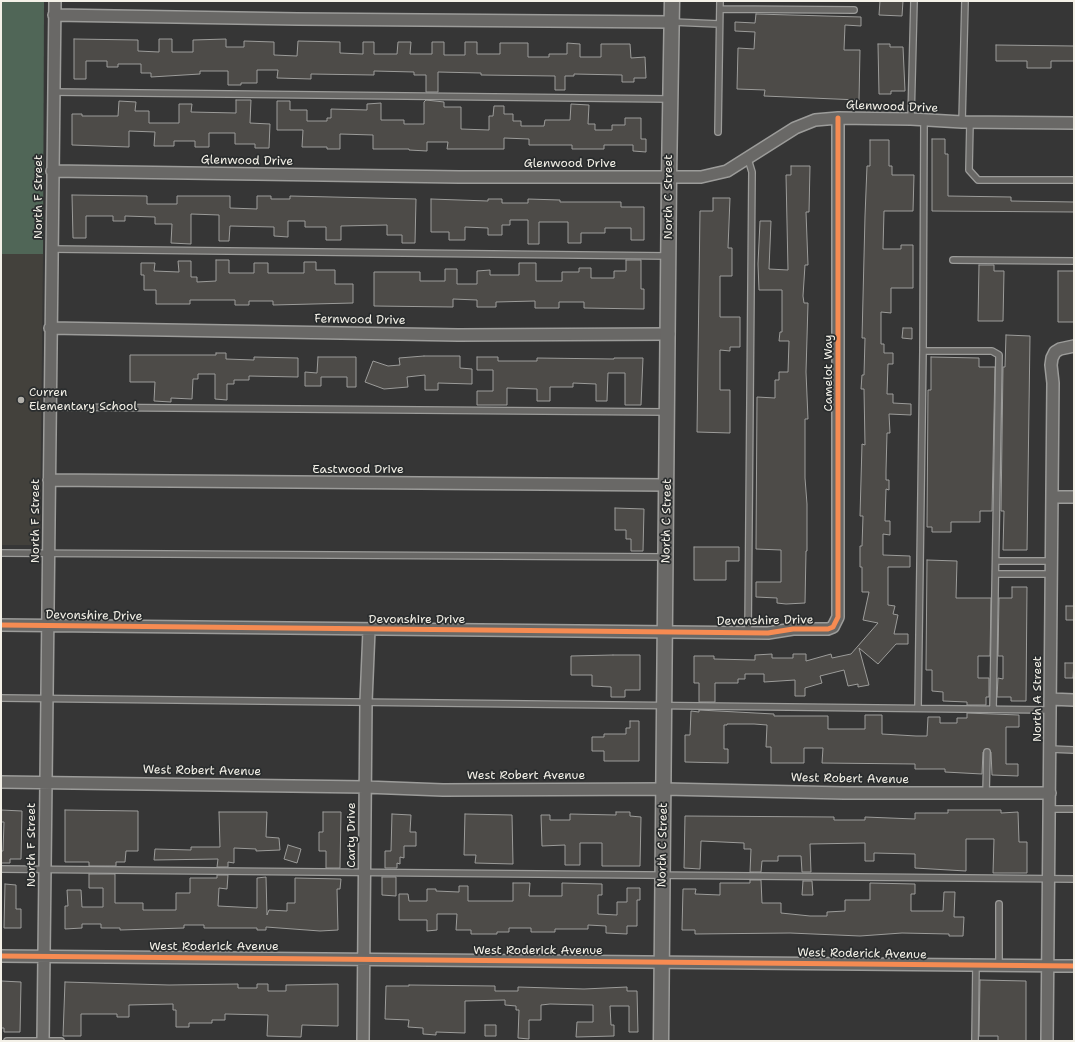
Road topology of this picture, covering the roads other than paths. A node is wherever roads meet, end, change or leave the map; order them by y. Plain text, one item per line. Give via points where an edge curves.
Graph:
1 (55, 1) edge
2 (672, 1) edge
3 (720, 1) edge
4 (914, 1) edge
5 (965, 1) edge
6 (720, 9) junction
7 (854, 10) dead end
8 (54, 15) junction
9 (672, 22) junction
10 (719, 24) junction
11 (52, 92) junction
12 (670, 99) junction
13 (838, 118) junction
14 (911, 119) junction
15 (924, 120) junction
16 (966, 122) junction
17 (1074, 123) edge
18 (718, 132) dead end
19 (748, 159) junction
20 (52, 171) junction
21 (669, 177) junction
22 (1074, 180) edge
23 (52, 249) junction
24 (668, 256) junction
25 (953, 260) dead end
26 (1074, 261) edge
27 (50, 328) junction
28 (669, 334) junction
29 (1074, 346) edge
30 (923, 351) junction
31 (50, 407) junction
32 (668, 412) junction
33 (49, 480) junction
34 (667, 486) junction
35 (1052, 497) junction
36 (1074, 497) edge
37 (48, 552) junction
38 (1, 553) edge
39 (667, 557) junction
40 (997, 561) junction
41 (1051, 561) junction
42 (996, 574) junction
43 (1051, 574) junction
44 (1, 625) edge
45 (48, 625) junction
46 (833, 627) joint
47 (369, 630) junction
48 (665, 631) junction
49 (748, 632) junction
50 (1, 698) edge
51 (47, 698) junction
52 (1074, 700) edge
53 (366, 702) junction
54 (665, 704) junction
55 (1051, 705) junction
56 (918, 707) junction
57 (993, 709) junction
58 (1050, 749) junction
59 (1074, 750) edge
60 (987, 752) dead end
61 (1, 782) edge
62 (45, 782) junction
63 (365, 787) junction
64 (664, 789) junction
65 (986, 793) junction
66 (1050, 793) junction
67 (1050, 809) junction
68 (1074, 809) edge
69 (1, 869) edge
70 (45, 869) junction
71 (366, 872) junction
72 (662, 875) junction
73 (1049, 879) junction
74 (1074, 879) edge
75 (1000, 904) dead end
76 (1, 956) edge
77 (44, 956) junction
78 (364, 958) junction
79 (663, 961) junction
80 (976, 965) junction
81 (999, 965) junction
82 (1048, 965) junction
83 (1074, 966) edge
84 (7, 1041) edge
85 (43, 1041) edge
86 (61, 1041) edge
87 (363, 1041) edge
88 (662, 1041) edge
89 (975, 1041) edge
90 (1047, 1041) edge

1 - 8 street, North F Street
2 - 9 street, North C Street
3 - 6 lane
4 - 14 lane
5 - 16 lane
6 - 7 lane
6 - 10 lane
8 - 9 street
8 - 11 street, North F Street
9 - 10 lane
9 - 12 street, North C Street
10 - 18 lane
11 - 12 lane
11 - 20 street, North F Street
12 - 21 street, North C Street
13 - 14 street, Glenwood Drive
13 - 19 street, Glenwood Drive via 815,120 795,128
13 - 46 street, Camelot Way via 838,617
14 - 15 street, Glenwood Drive
15 - 16 street, Glenwood Drive
15 - 30 lane
16 - 17 street, Glenwood Drive
16 - 22 lane via 969,170 978,180
19 - 21 street, Glenwood Drive via 727,171 708,176
19 - 49 lane via 752,172
20 - 21 street, Glenwood Drive via 459,177
20 - 23 street, North F Street
21 - 24 street, North C Street
23 - 24 lane
23 - 27 street, North F Street
24 - 28 street, North C Street
25 - 26 lane
27 - 28 street, Fernwood Drive via 458,334
27 - 31 street, North F Street
28 - 32 street, North C Street
29 - 35 street, North A Street via 1060,349 1052,358
30 - 40 lane via 992,351 999,355
30 - 56 lane
31 - 32 lane
31 - 33 street, North F Street
32 - 34 street, North C Street
33 - 34 street, Eastwood Drive
33 - 37 street, North F Street
34 - 39 street, North C Street
35 - 36 street
35 - 41 street, North A Street
37 - 38 lane
37 - 39 lane
37 - 45 street, North F Street
39 - 48 street, North C Street
40 - 41 lane
40 - 42 lane
41 - 43 street, North A Street
42 - 43 lane
42 - 57 lane
43 - 55 street, North A Street
44 - 45 street, Devonshire Drive
45 - 47 street, Devonshire Drive
45 - 51 street, North F Street
46 - 49 street, Devonshire Drive via 768,633
47 - 48 street, Devonshire Drive
47 - 53 street, Carty Drive
48 - 49 street, Devonshire Drive
48 - 54 street, North C Street
50 - 51 lane
51 - 53 lane
51 - 62 street, North F Street
52 - 55 street
53 - 54 lane
53 - 63 street, Carty Drive
54 - 56 lane
54 - 64 street, North C Street
55 - 57 lane
55 - 58 street, North A Street
56 - 57 lane
58 - 59 lane
58 - 66 street, North A Street
60 - 65 lane
61 - 62 street, West Robert Avenue
62 - 63 street, West Robert Avenue
62 - 70 street, North F Street
63 - 64 street, West Robert Avenue via 443,790
63 - 71 street, Carty Drive
64 - 65 street, West Robert Avenue
64 - 72 street, North C Street
65 - 66 street, West Robert Avenue
66 - 67 street, North A Street
67 - 68 lane
67 - 73 street, North A Street
69 - 70 lane
70 - 71 lane
70 - 77 street, North F Street
71 - 72 lane
71 - 78 street, Carty Drive
72 - 73 lane
72 - 79 street, North C Street
73 - 74 lane
73 - 82 street, North A Street
75 - 81 lane
76 - 77 street, West Roderick Avenue
77 - 78 street, West Roderick Avenue
77 - 85 street, North F Street
78 - 79 street, West Roderick Avenue via 444,961
78 - 87 street, Carty Drive
79 - 80 street, West Roderick Avenue
79 - 88 street, North C Street
80 - 81 street, West Roderick Avenue
80 - 89 lane
81 - 82 street, West Roderick Avenue
82 - 83 street, West Roderick Avenue
82 - 90 street, North A Street
84 - 85 lane
85 - 86 lane

